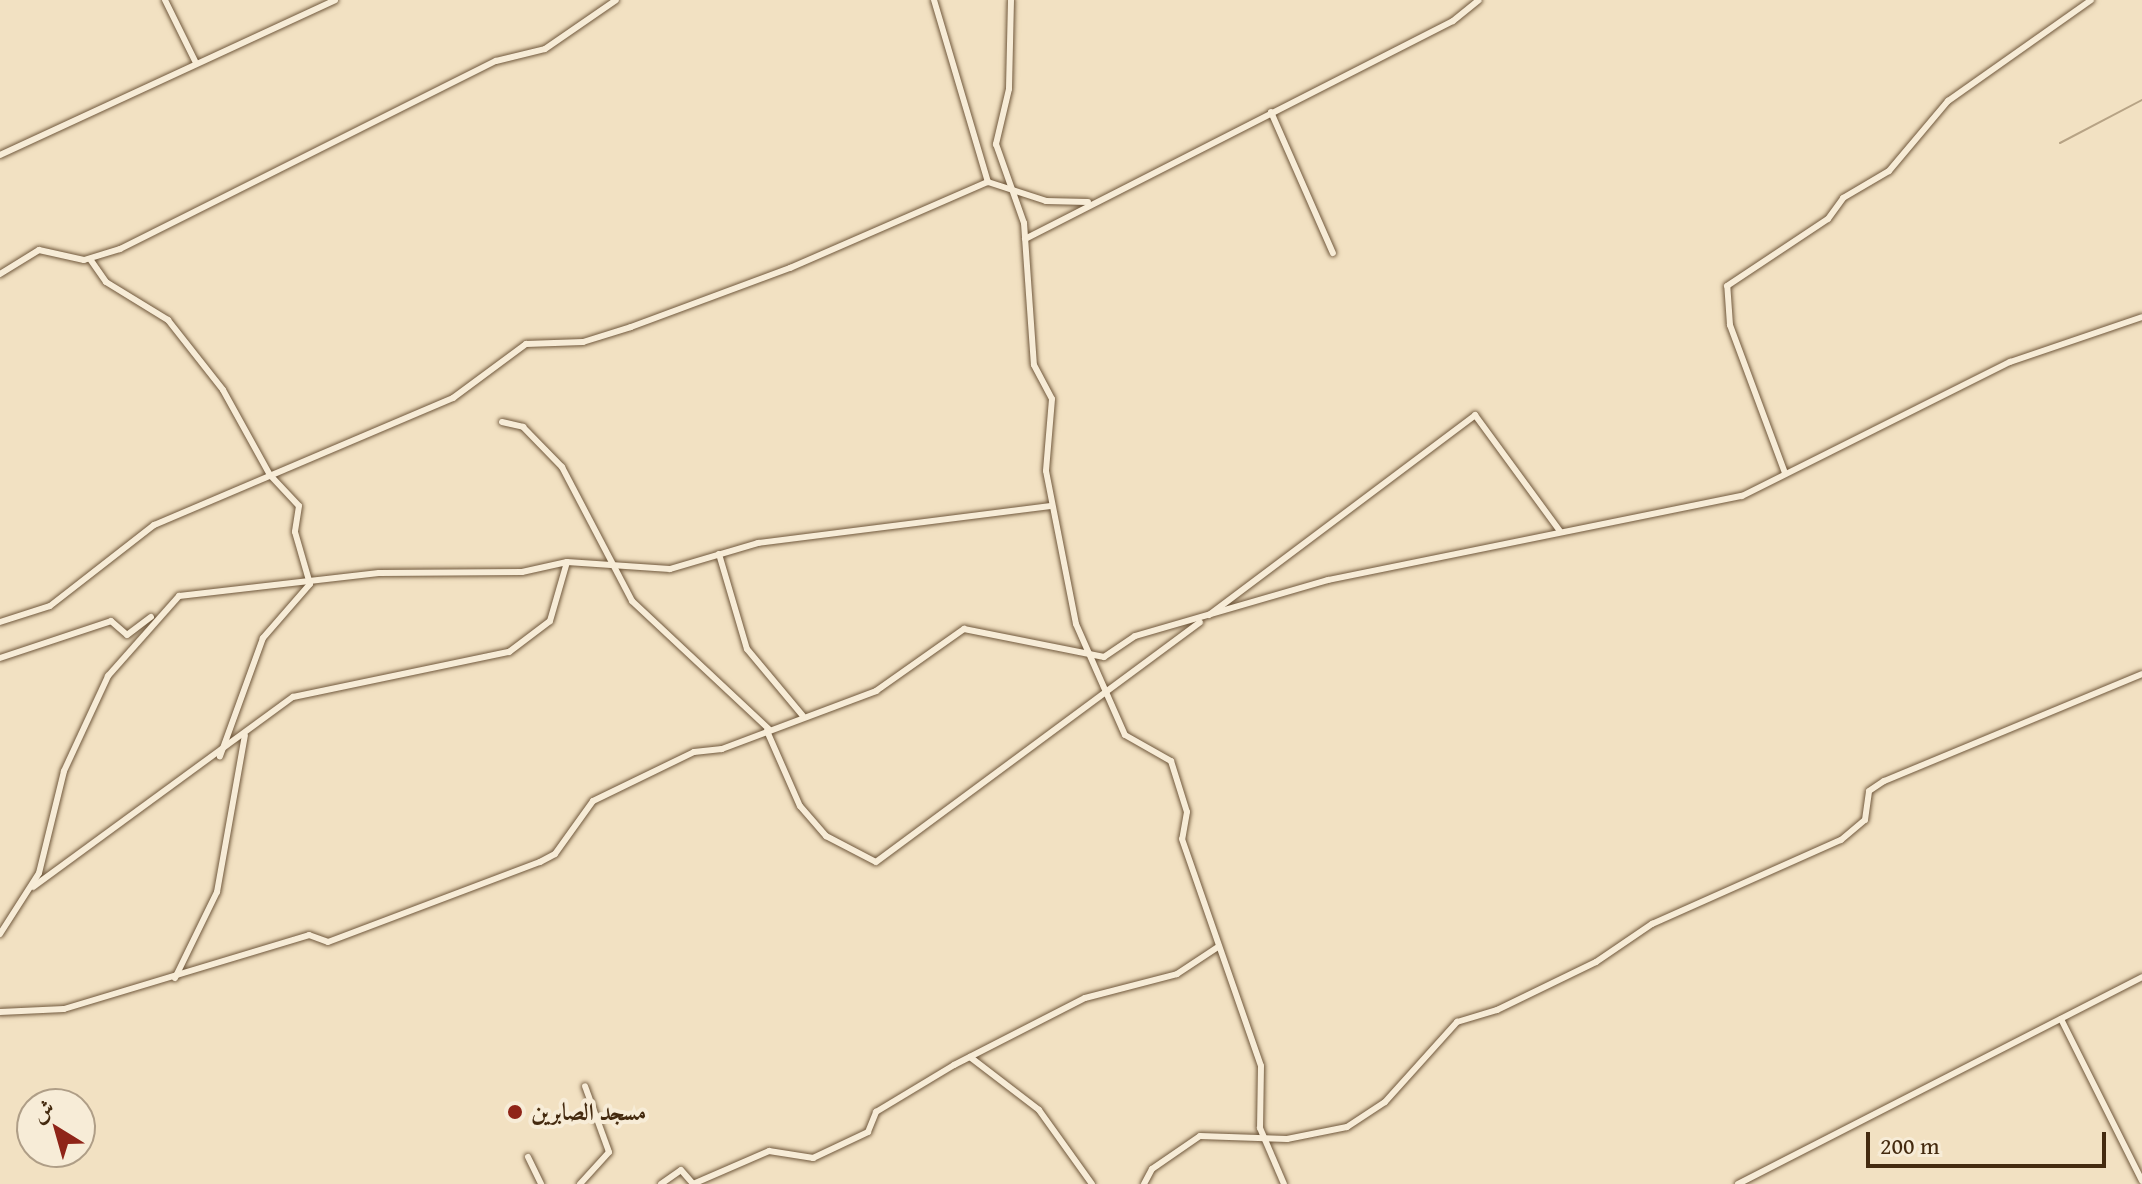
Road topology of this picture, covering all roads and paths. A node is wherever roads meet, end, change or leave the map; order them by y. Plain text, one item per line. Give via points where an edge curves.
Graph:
1 (165, 0) edge
2 (335, 0) edge
3 (616, 0) edge
4 (934, 0) edge
5 (1011, 0) edge
6 (1479, 0) edge
7 (2091, 0) edge
8 (195, 61) junction
9 (1271, 112) junction
10 (0, 155) edge
11 (988, 182) junction
12 (1011, 186) junction
13 (1088, 202) junction
14 (1025, 239) junction
15 (1333, 253) dead end
16 (90, 259) junction
17 (0, 274) edge
18 (2142, 317) edge
19 (502, 422) dead end
20 (1785, 473) junction
21 (270, 475) junction
22 (1052, 506) junction
23 (1560, 531) junction
24 (719, 554) junction
25 (567, 562) junction
26 (621, 571) junction
27 (310, 584) junction
28 (155, 615) junction
29 (1203, 620) junction
30 (0, 622) edge
31 (1087, 656) junction
32 (0, 658) edge
33 (2142, 674) edge
34 (1106, 698) junction
35 (803, 716) junction
36 (769, 731) junction
37 (245, 735) junction
38 (220, 757) junction
39 (30, 889) junction
40 (0, 934) edge
41 (1218, 947) junction
42 (2142, 977) edge
43 (174, 979) junction
44 (0, 1012) edge
45 (2061, 1019) junction
46 (970, 1057) junction
47 (585, 1086) dead end
48 (1264, 1137) junction
49 (528, 1157) dead end
50 (2142, 1181) edge
51 (541, 1184) edge
52 (580, 1184) edge
53 (661, 1184) edge
54 (693, 1184) edge
55 (1092, 1184) edge
56 (1144, 1184) edge
57 (1284, 1184) edge
58 (1738, 1184) edge

1 - 8 street
2 - 8 street
3 - 16 street via 545,49 496,61 288,170
4 - 11 street
5 - 12 street via 1009,89 996,144
6 - 9 street via 1453,21
7 - 20 street via 1948,101 1895,165 1843,198 1828,219 1727,286 1730,325
8 - 10 street
9 - 13 street
9 - 15 street
11 - 12 street
11 - 21 street via 790,268 631,327 583,342 526,344 453,398
12 - 13 street via 1046,201
12 - 14 street
13 - 14 street
14 - 22 street via 1034,365 1052,399 1046,471
16 - 17 street via 44,249
16 - 21 street via 106,282 168,320 223,390
18 - 20 street via 2010,362 1919,414
19 - 26 street via 543,443
20 - 23 street via 1742,496
21 - 27 street via 299,506 295,532
21 - 30 street via 154,525 50,606
22 - 24 street
22 - 31 street
23 - 29 street via 1328,580
23 - 29 street via 1475,415
24 - 26 street via 670,569
24 - 35 street via 747,649
25 - 26 street
25 - 27 street via 522,572 379,573
25 - 37 street via 550,621 509,652 293,697
26 - 36 street via 632,601
27 - 28 street via 179,596
27 - 38 street via 263,638
28 - 32 street via 127,635 111,621
28 - 39 street via 108,676 67,763 48,851
29 - 31 street
29 - 34 street
31 - 34 street
31 - 35 street via 971,627 876,691
33 - 48 street via 1884,781 1869,791 1865,820 1841,840 1652,924 1596,962 1497,1010 1457,1022 1385,1102 1347,1127
34 - 36 street via 876,862 826,836 800,806
34 - 41 street via 1125,735 1171,761 1187,812 1182,839
35 - 36 street
36 - 43 street via 694,752 593,801 555,854 540,862 328,942 309,935
37 - 38 street
37 - 43 street via 217,892
38 - 39 street
39 - 40 street
41 - 46 street via 1177,974 1085,998
41 - 48 street via 1261,1066
42 - 45 street
43 - 44 street via 64,1009
45 - 50 street
45 - 58 street
46 - 54 street via 876,1112 868,1132 813,1158 769,1151
46 - 55 street via 1039,1110
47 - 52 street via 609,1152
48 - 56 street via 1200,1136 1152,1169
48 - 57 street
49 - 51 street
53 - 54 street via 681,1170

